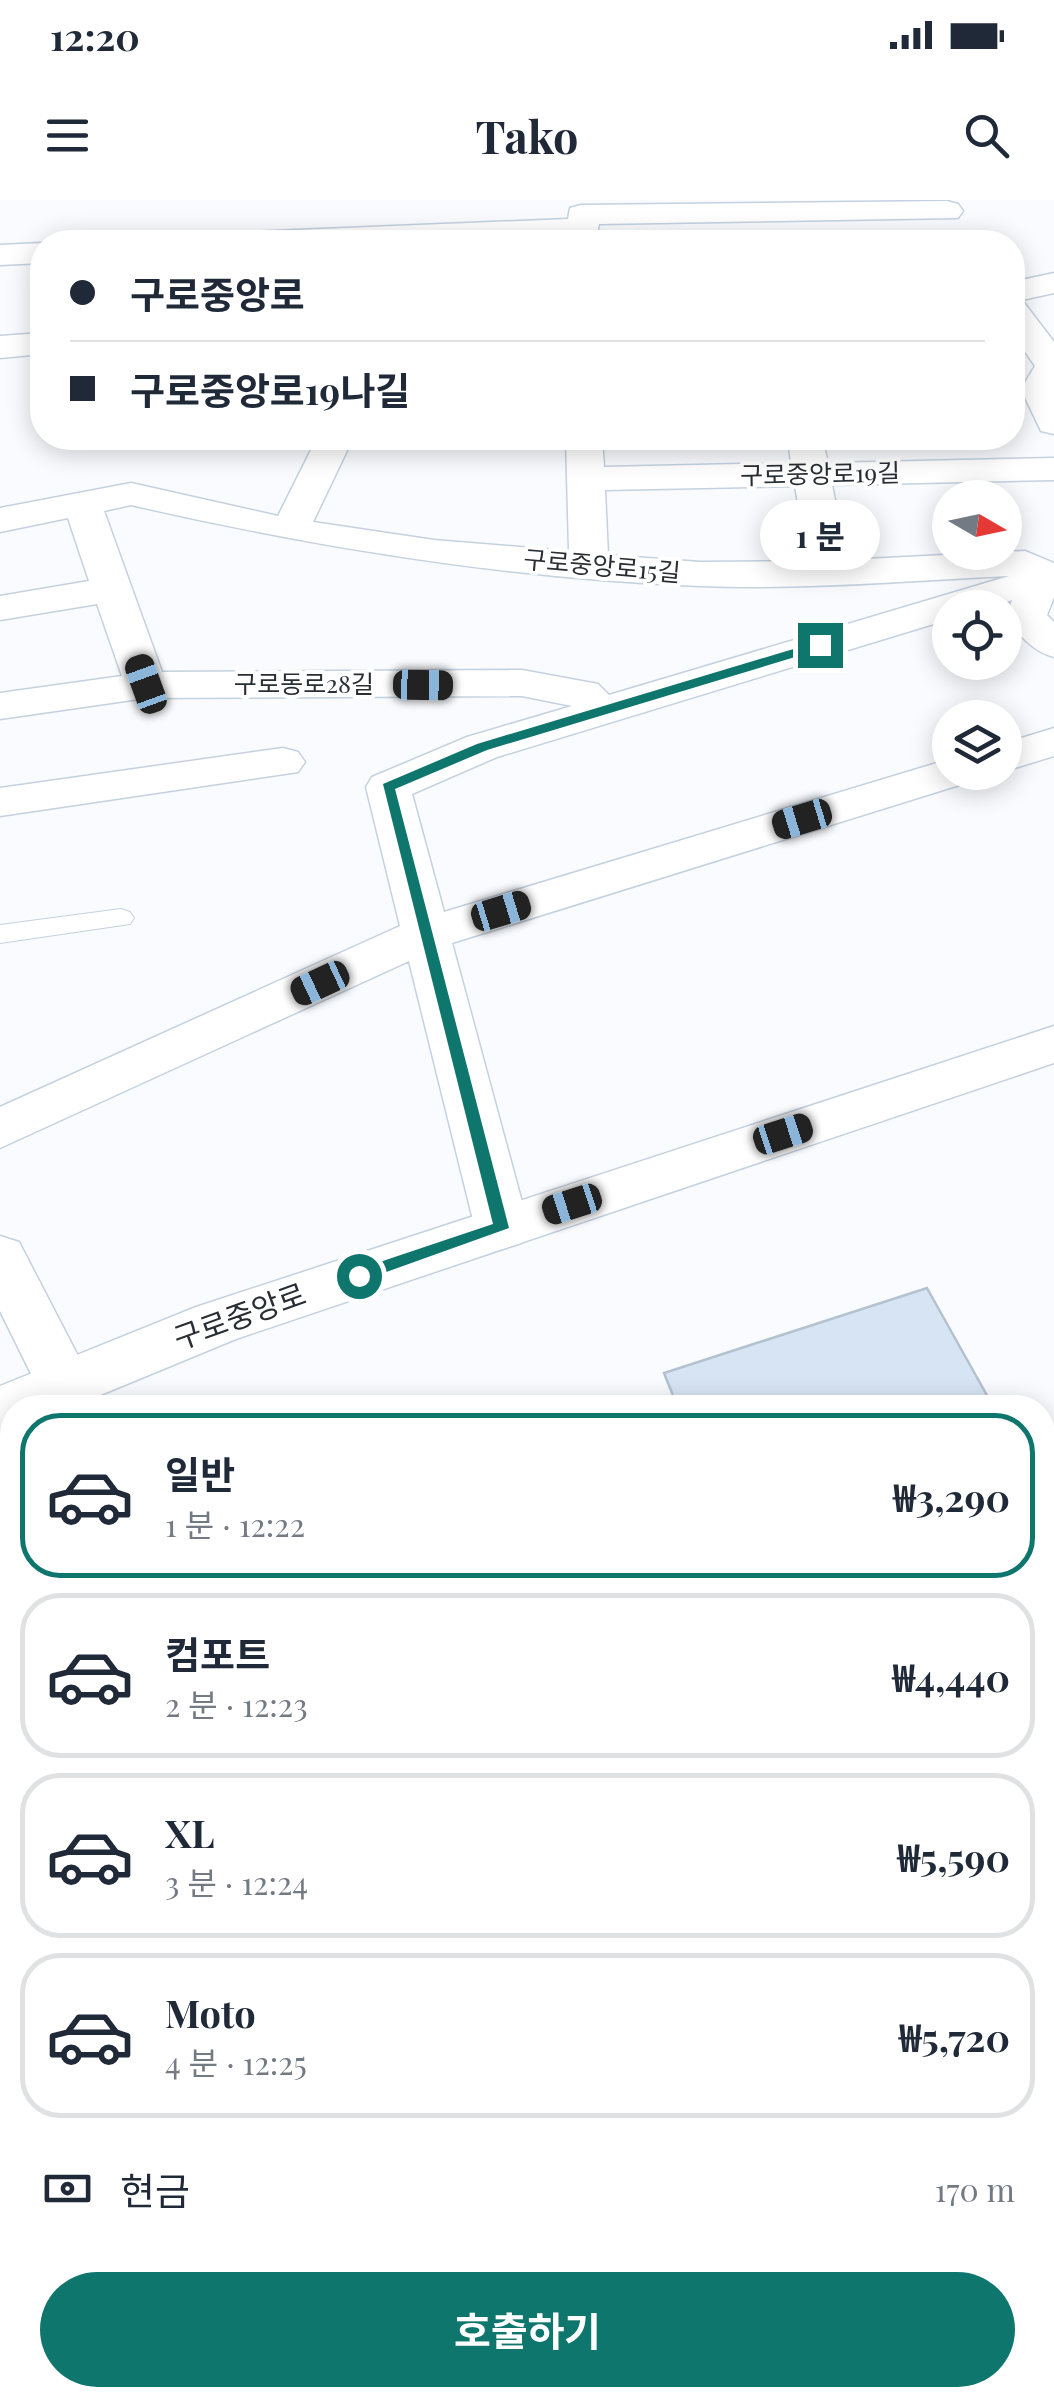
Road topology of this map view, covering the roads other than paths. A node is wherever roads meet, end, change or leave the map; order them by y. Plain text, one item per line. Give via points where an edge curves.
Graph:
1 (326, 200) edge
2 (945, 204) edge
3 (583, 221) edge
4 (331, 230) edge
5 (465, 230) edge
6 (961, 230) edge
7 (30, 254) edge
8 (0, 255) edge
9 (1054, 283) edge
10 (1025, 289) edge
11 (1025, 326) edge
12 (30, 345) edge
13 (0, 347) edge
14 (1051, 374) edge
15 (1025, 379) edge
16 (1054, 423) edge
17 (329, 450) edge
18 (585, 450) edge
19 (808, 456) edge
20 (1054, 469) edge
21 (586, 479) junction
22 (82, 504) junction
23 (0, 520) edge
24 (290, 530) junction
25 (589, 565) junction
26 (830, 573) junction
27 (1047, 577) edge
28 (112, 589) junction
29 (0, 608) edge
30 (1054, 646) edge
31 (146, 684) junction
32 (0, 706) edge
33 (600, 711) junction
34 (1054, 742) edge
35 (1022, 751) edge
36 (283, 762) dead end
37 (932, 778) edge
38 (0, 802) edge
39 (121, 918) dead end
40 (0, 934) edge
41 (426, 934) junction
42 (1054, 1044) edge
43 (0, 1130) edge
44 (502, 1228) junction
45 (0, 1256) edge
46 (70, 1395) edge
47 (73, 1395) edge

1 - 4 street
2 - 3 street
2 - 6 street
3 - 5 street
7 - 8 street
9 - 10 street
11 - 14 street via 1054,366
12 - 13 street
14 - 15 street
14 - 16 street via 1038,389
17 - 24 street
18 - 21 street
19 - 20 street, 구로중앙로19길
19 - 21 street, 구로중앙로19길
19 - 26 street
21 - 25 street
22 - 23 street, 구로중앙로15길
22 - 24 street, 구로중앙로15길 via 131,494
22 - 28 street
24 - 25 street, 구로중앙로15길 via 434,552
25 - 26 street, 구로중앙로15길 via 700,574
26 - 27 street, 구로중앙로15길 via 1025,563
27 - 30 street via 1026,617
27 - 33 street
28 - 29 street
28 - 31 street
31 - 32 street, 구로동로28길
31 - 33 street, 구로동로28길 via 556,686 583,693
33 - 41 street via 482,747 388,787
34 - 35 street
36 - 38 street
37 - 41 street
39 - 40 lane
41 - 43 street
41 - 44 street
42 - 44 street, 구로중앙로
44 - 47 street, 구로중앙로 via 216,1323
45 - 46 street

